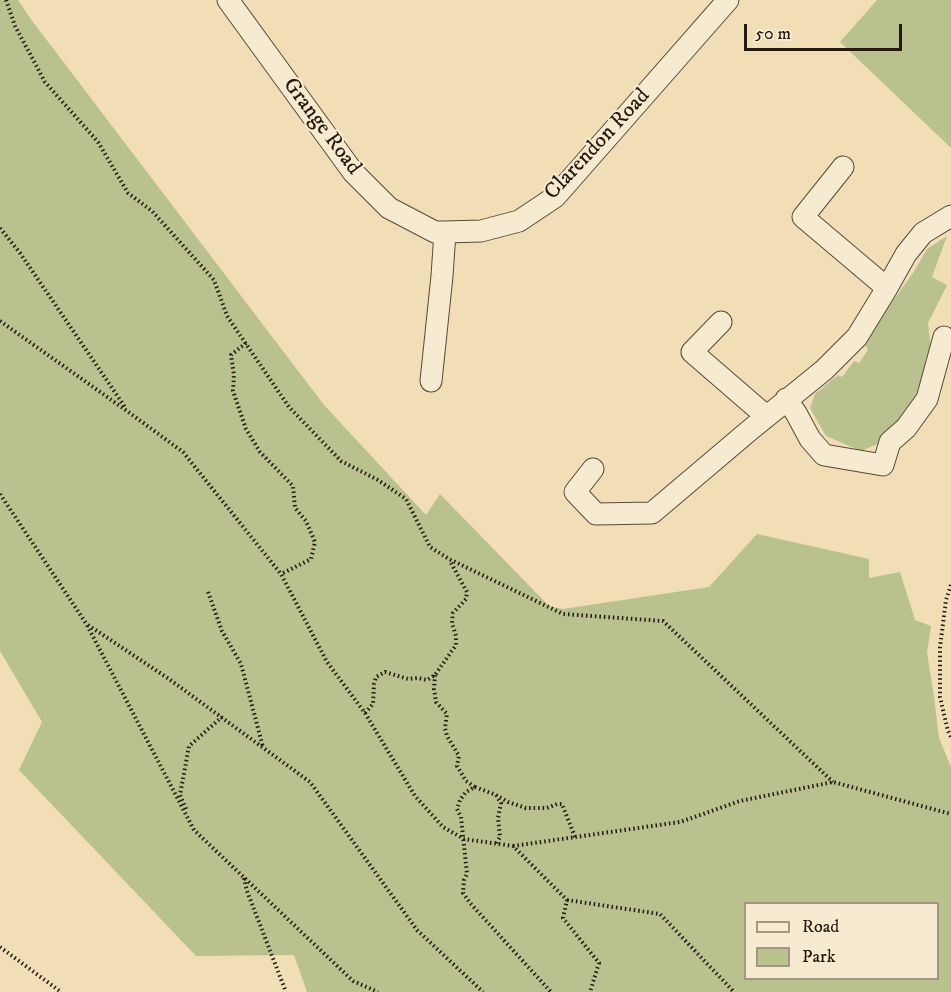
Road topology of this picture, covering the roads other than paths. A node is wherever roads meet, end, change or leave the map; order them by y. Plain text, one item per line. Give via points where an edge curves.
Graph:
1 (228, 0) edge
2 (728, 0) edge
3 (843, 166) dead end
4 (951, 216) edge
5 (440, 232) junction
6 (887, 288) junction
7 (721, 322) dead end
8 (944, 337) dead end
9 (431, 381) dead end
10 (786, 399) junction
11 (766, 416) junction
12 (593, 470) dead end

1 - 5 street, Grange Road via 352,172 389,208
2 - 5 street, Clarendon Road via 555,197 519,221 481,231
3 - 6 street via 803,217
4 - 6 street via 923,233
5 - 9 street
6 - 10 street via 857,337 824,370
7 - 11 street via 692,352
8 - 10 street via 927,399 890,442 883,465 824,455
10 - 11 street
11 - 12 street via 652,513 596,514 575,492

